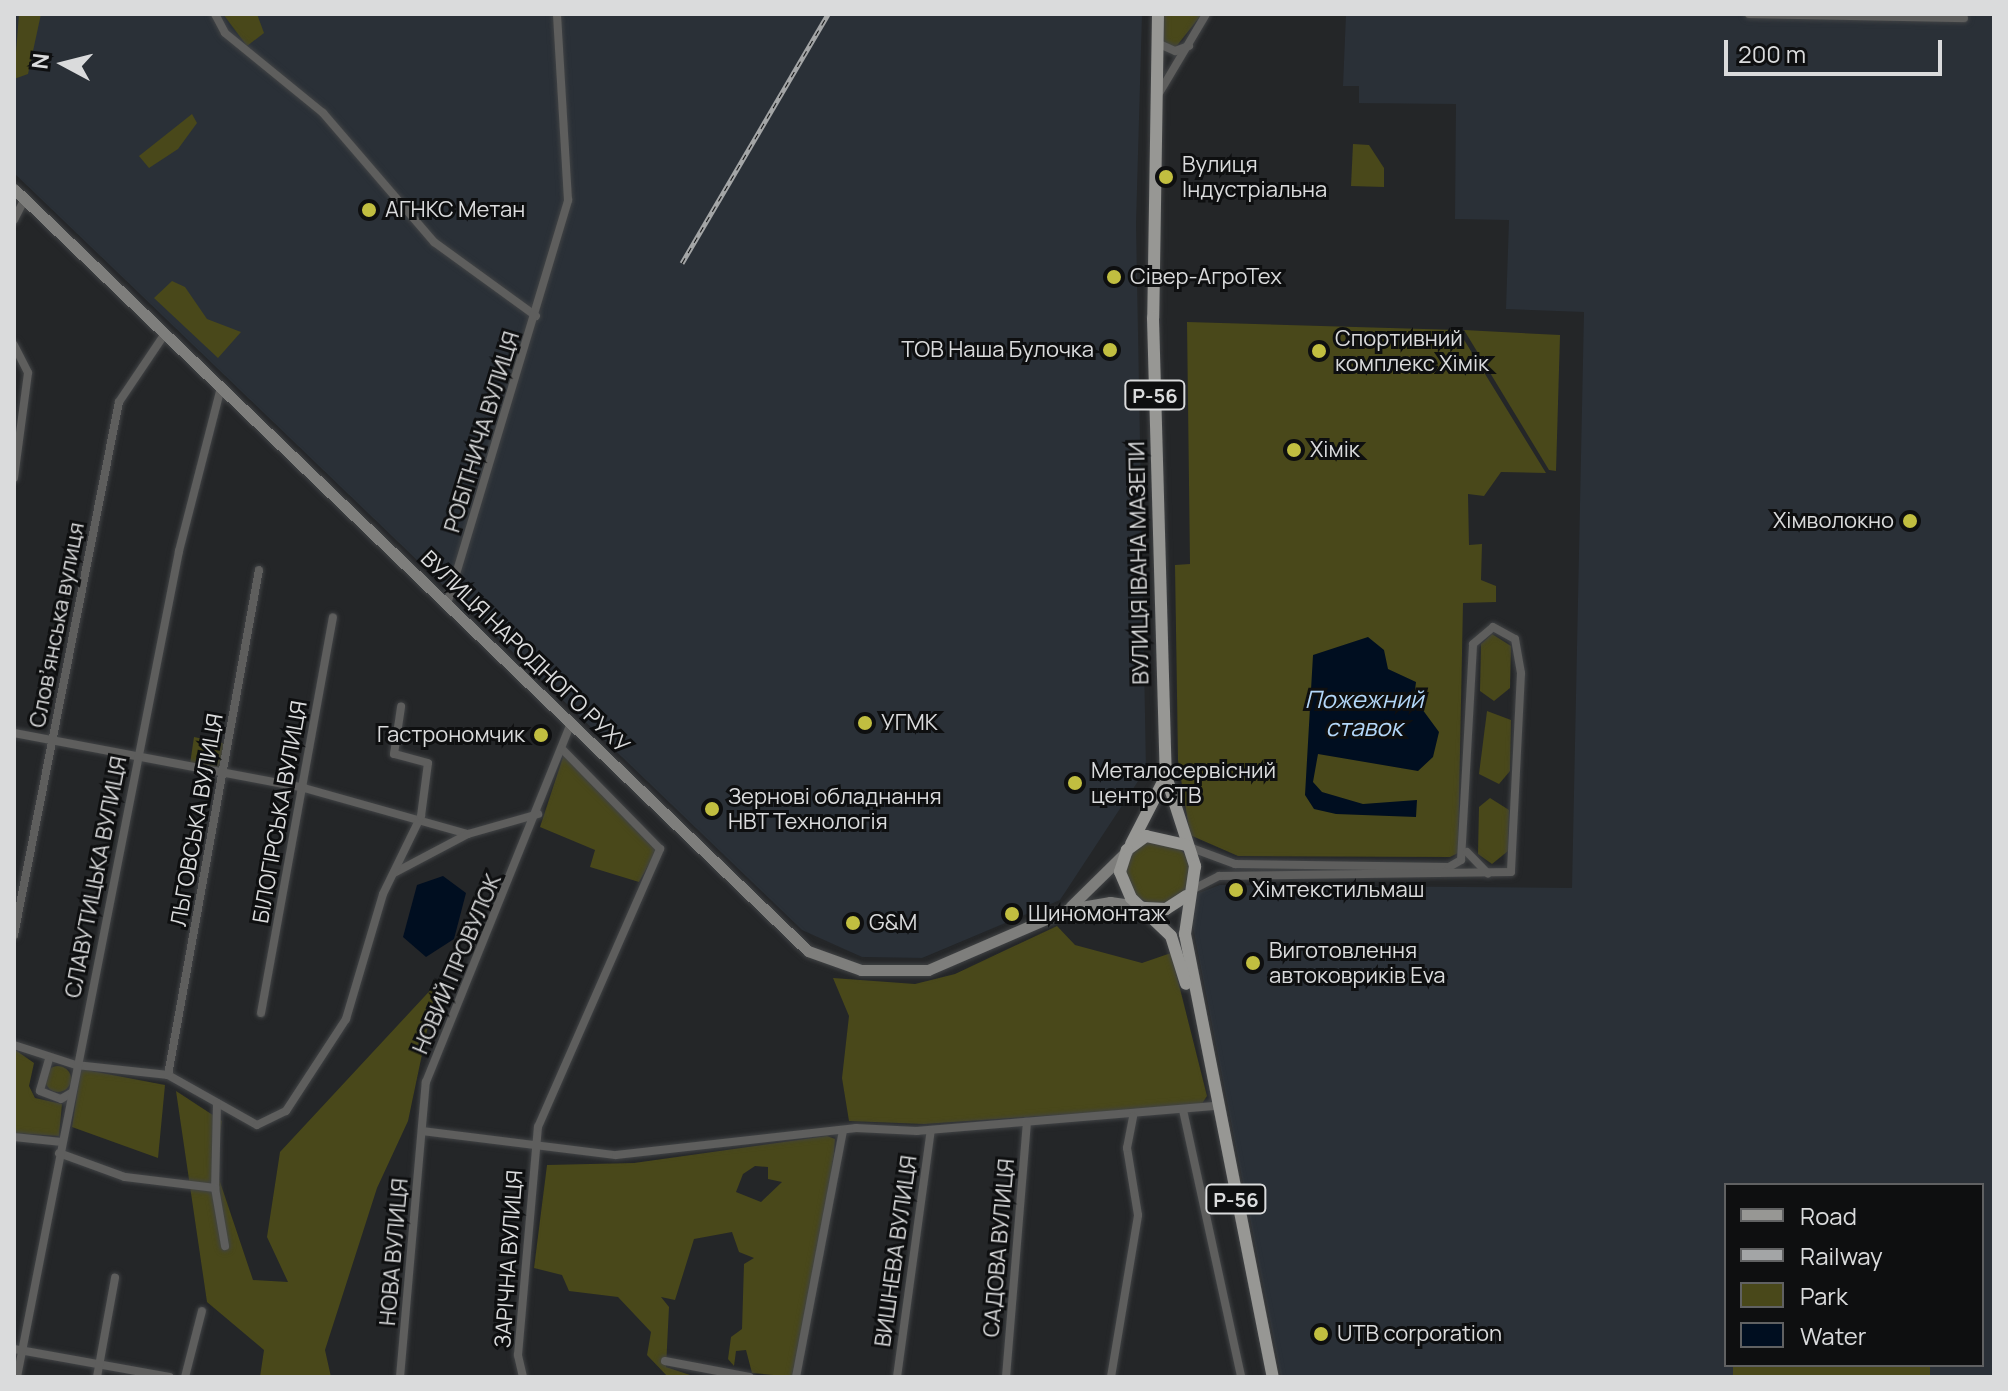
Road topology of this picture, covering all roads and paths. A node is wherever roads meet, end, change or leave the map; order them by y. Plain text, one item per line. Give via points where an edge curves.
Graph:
1 (215, 14) edge
2 (557, 14) edge
3 (1158, 14) edge
4 (1749, 14) edge
5 (1207, 16) edge
6 (1964, 18) dead end
7 (1157, 43) junction
8 (1190, 45) junction
9 (1156, 99) junction
10 (14, 189) edge
11 (24, 200) junction
12 (14, 220) edge
13 (536, 316) junction
14 (164, 335) junction
15 (14, 345) edge
16 (221, 387) junction
17 (14, 478) edge
18 (259, 570) dead end
19 (447, 604) junction
20 (333, 618) dead end
21 (401, 707) dead end
22 (571, 723) junction
23 (14, 733) edge
24 (52, 741) junction
25 (562, 749) junction
26 (138, 759) junction
27 (1166, 776) junction
28 (224, 777) junction
29 (304, 788) junction
30 (538, 814) junction
31 (421, 816) junction
32 (468, 834) junction
33 (1186, 845) junction
34 (1127, 850) junction
35 (1467, 852) junction
36 (393, 873) junction
37 (1490, 875) junction
38 (1191, 891) junction
39 (1145, 908) junction
40 (1069, 909) junction
41 (14, 935) edge
42 (261, 1013) dead end
43 (1199, 1021) junction
44 (14, 1045) edge
45 (49, 1059) junction
46 (76, 1065) junction
47 (168, 1075) junction
48 (71, 1093) junction
49 (217, 1103) junction
50 (1216, 1106) junction
51 (1183, 1110) junction
52 (1133, 1117) junction
53 (1027, 1122) junction
54 (843, 1130) junction
55 (931, 1130) junction
56 (422, 1131) junction
57 (14, 1137) edge
58 (62, 1142) junction
59 (535, 1144) junction
60 (59, 1153) junction
61 (215, 1188) junction
62 (225, 1246) dead end
63 (115, 1278) dead end
64 (202, 1311) dead end
65 (17, 1349) edge
66 (665, 1361) dead end
67 (99, 1365) junction
68 (17, 1377) edge
69 (97, 1377) edge
70 (170, 1377) edge
71 (185, 1377) edge
72 (400, 1377) edge
73 (523, 1377) edge
74 (750, 1377) edge
75 (796, 1377) edge
76 (897, 1377) edge
77 (1006, 1377) edge
78 (1111, 1377) edge
79 (1241, 1377) edge
80 (1273, 1377) edge

1 - 13 street, РОБІТНИЧА ВУЛИЦЯ via 225,33 323,113 434,242
2 - 13 street, РОБІТНИЧА ВУЛИЦЯ via 568,200
3 - 7 main road, ВУЛИЦЯ ІВАНА МАЗЕПИ / Р-56
4 - 6 street
5 - 8 street
7 - 8 street via 1175,51
7 - 9 main road, ВУЛИЦЯ ІВАНА МАЗЕПИ / Р-56
8 - 9 street
9 - 27 main road, ВУЛИЦЯ ІВАНА МАЗЕПИ / Р-56 via 1153,318
10 - 11 main road, ВУЛИЦЯ НАРОДНОГО РУХУ
11 - 12 street
11 - 14 main road, ВУЛИЦЯ НАРОДНОГО РУХУ
13 - 19 street, РОБІТНИЧА ВУЛИЦЯ
14 - 16 main road, ВУЛИЦЯ НАРОДНОГО РУХУ
14 - 24 street, Словʼянська вулиця via 119,402
15 - 17 street via 28,373
16 - 19 main road, ВУЛИЦЯ НАРОДНОГО РУХУ
16 - 26 street, СЛАВУТИЦЬКА ВУЛИЦЯ
18 - 28 street, ЛЬГОВСЬКА ВУЛИЦЯ
19 - 22 main road, ВУЛИЦЯ НАРОДНОГО РУХУ
20 - 29 street, БІЛОГІРСЬКА ВУЛИЦЯ
21 - 31 street via 394,754 428,763
22 - 25 street, НОВИЙ ПРОВУЛОК
22 - 40 main road, ВУЛИЦЯ НАРОДНОГО РУХУ via 793,938 830,961 891,974 928,970
23 - 24 street
24 - 26 street
24 - 41 street, Словʼянська вулиця
25 - 30 street, НОВИЙ ПРОВУЛОК
25 - 59 street, ЗАРІЧНА ВУЛИЦЯ via 657,841 656,862 638,891
26 - 28 street
26 - 46 street, СЛАВУТИЦЬКА ВУЛИЦЯ
27 - 33 main road, ВУЛИЦЯ ІВАНА МАЗЕПИ / Р-56
27 - 34 main road, ВУЛИЦЯ ІВАНА МАЗЕПИ / Р-56
28 - 29 street
28 - 47 street, ЛЬГОВСЬКА ВУЛИЦЯ
29 - 31 street
29 - 42 street, БІЛОГІРСЬКА ВУЛИЦЯ
30 - 32 street
30 - 56 street, НОВИЙ ПРОВУЛОК via 426,1082
31 - 32 street
31 - 36 street
32 - 36 street
33 - 34 main road via 1151,834
33 - 35 street via 1235,864 1449,867
33 - 38 main road, Р-56 via 1195,866
34 - 39 main road, Р-56 via 1123,887
34 - 40 main road, ВУЛИЦЯ НАРОДНОГО РУХУ
35 - 37 street
35 - 37 street via 1473,644 1486,629 1501,628 1515,639 1522,659 1517,854 1511,872
36 - 49 street via 346,1019 286,1111 257,1125
37 - 38 street via 1219,876
38 - 39 main road via 1174,906
38 - 43 main road, Р-56 via 1185,934
39 - 40 main road, ВУЛИЦЯ НАРОДНОГО РУХУ via 1110,902
39 - 43 main road, Р-56 via 1171,936
43 - 50 main road, Р-56
44 - 45 street
45 - 46 street
45 - 48 street via 40,1091 61,1099
46 - 47 street
46 - 48 street, СЛАВУТИЦЬКА ВУЛИЦЯ
47 - 49 street
48 - 58 street, СЛАВУТИЦЬКА ВУЛИЦЯ
49 - 61 street
50 - 51 street
50 - 80 main road, Р-56
51 - 52 street
51 - 79 street
52 - 53 street
52 - 78 street via 1127,1148 1138,1215
53 - 55 street
53 - 77 street, САДОВА ВУЛИЦЯ
54 - 55 street
54 - 59 street via 616,1155
54 - 75 street
55 - 76 street, ВИШНЕВА ВУЛИЦЯ
56 - 59 street
56 - 72 street, НОВА ВУЛИЦЯ
57 - 58 street
58 - 60 street, СЛАВУТИЦЬКА ВУЛИЦЯ
59 - 73 street, ЗАРІЧНА ВУЛИЦЯ via 518,1355
60 - 61 street via 125,1177
60 - 65 street, СЛАВУТИЦЬКА ВУЛИЦЯ
61 - 62 street
63 - 67 street
64 - 71 street
65 - 67 street
65 - 68 street, СЛАВУТИЦЬКА ВУЛИЦЯ
66 - 74 street
67 - 69 street
67 - 70 street

